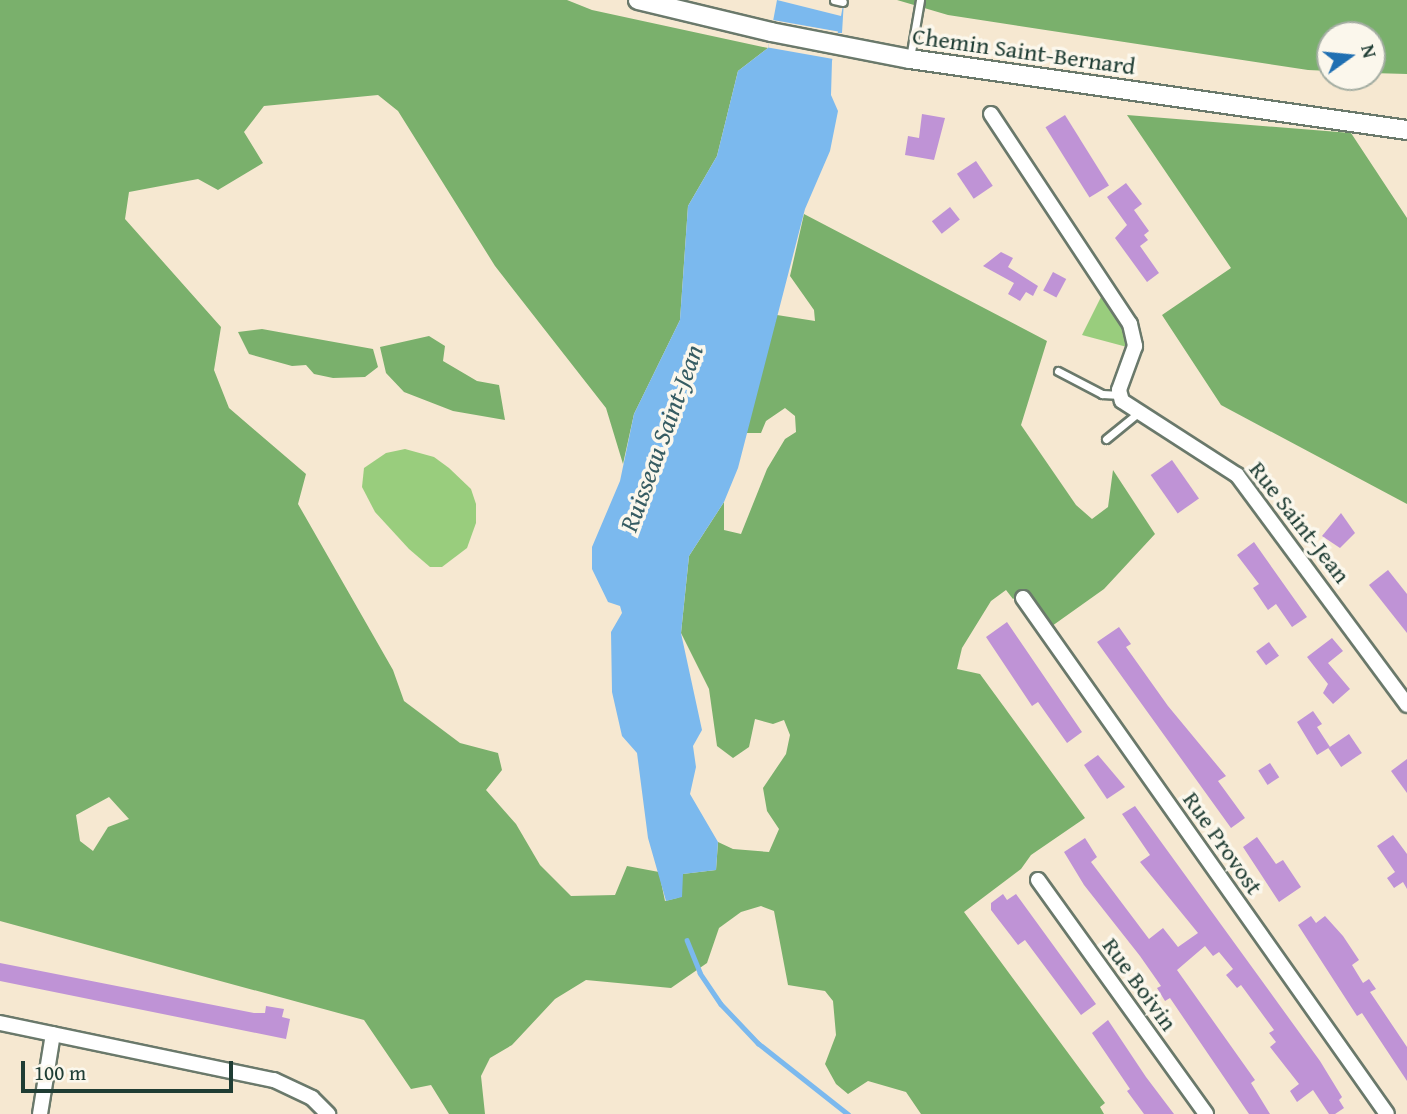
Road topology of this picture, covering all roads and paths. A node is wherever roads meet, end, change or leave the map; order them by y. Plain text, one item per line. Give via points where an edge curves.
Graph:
1 (638, 0) edge
2 (834, 0) edge
3 (920, 0) edge
4 (844, 2) dead end
5 (910, 59) junction
6 (991, 114) dead end
7 (1407, 131) edge
8 (1058, 371) dead end
9 (1120, 395) junction
10 (1138, 413) junction
11 (1106, 439) dead end
12 (1023, 598) dead end
13 (1407, 705) edge
14 (1038, 880) dead end
15 (0, 1024) edge
16 (53, 1034) junction
17 (40, 1114) edge
18 (328, 1114) edge
19 (1206, 1114) edge
20 (1387, 1114) edge

1 - 5 street, Chemin Saint-Bernard
2 - 4 lane
3 - 5 lane
5 - 7 street, Chemin Saint-Bernard
6 - 9 street via 1130,324 1135,346
8 - 9 lane via 1102,394
9 - 10 street, Rue Saint-Jean
10 - 11 lane
10 - 13 street, Rue Saint-Jean via 1237,475
12 - 20 street, Rue Provost
14 - 19 street, Rue Boivin
15 - 16 street
16 - 17 street
16 - 18 street via 274,1080 312,1098

